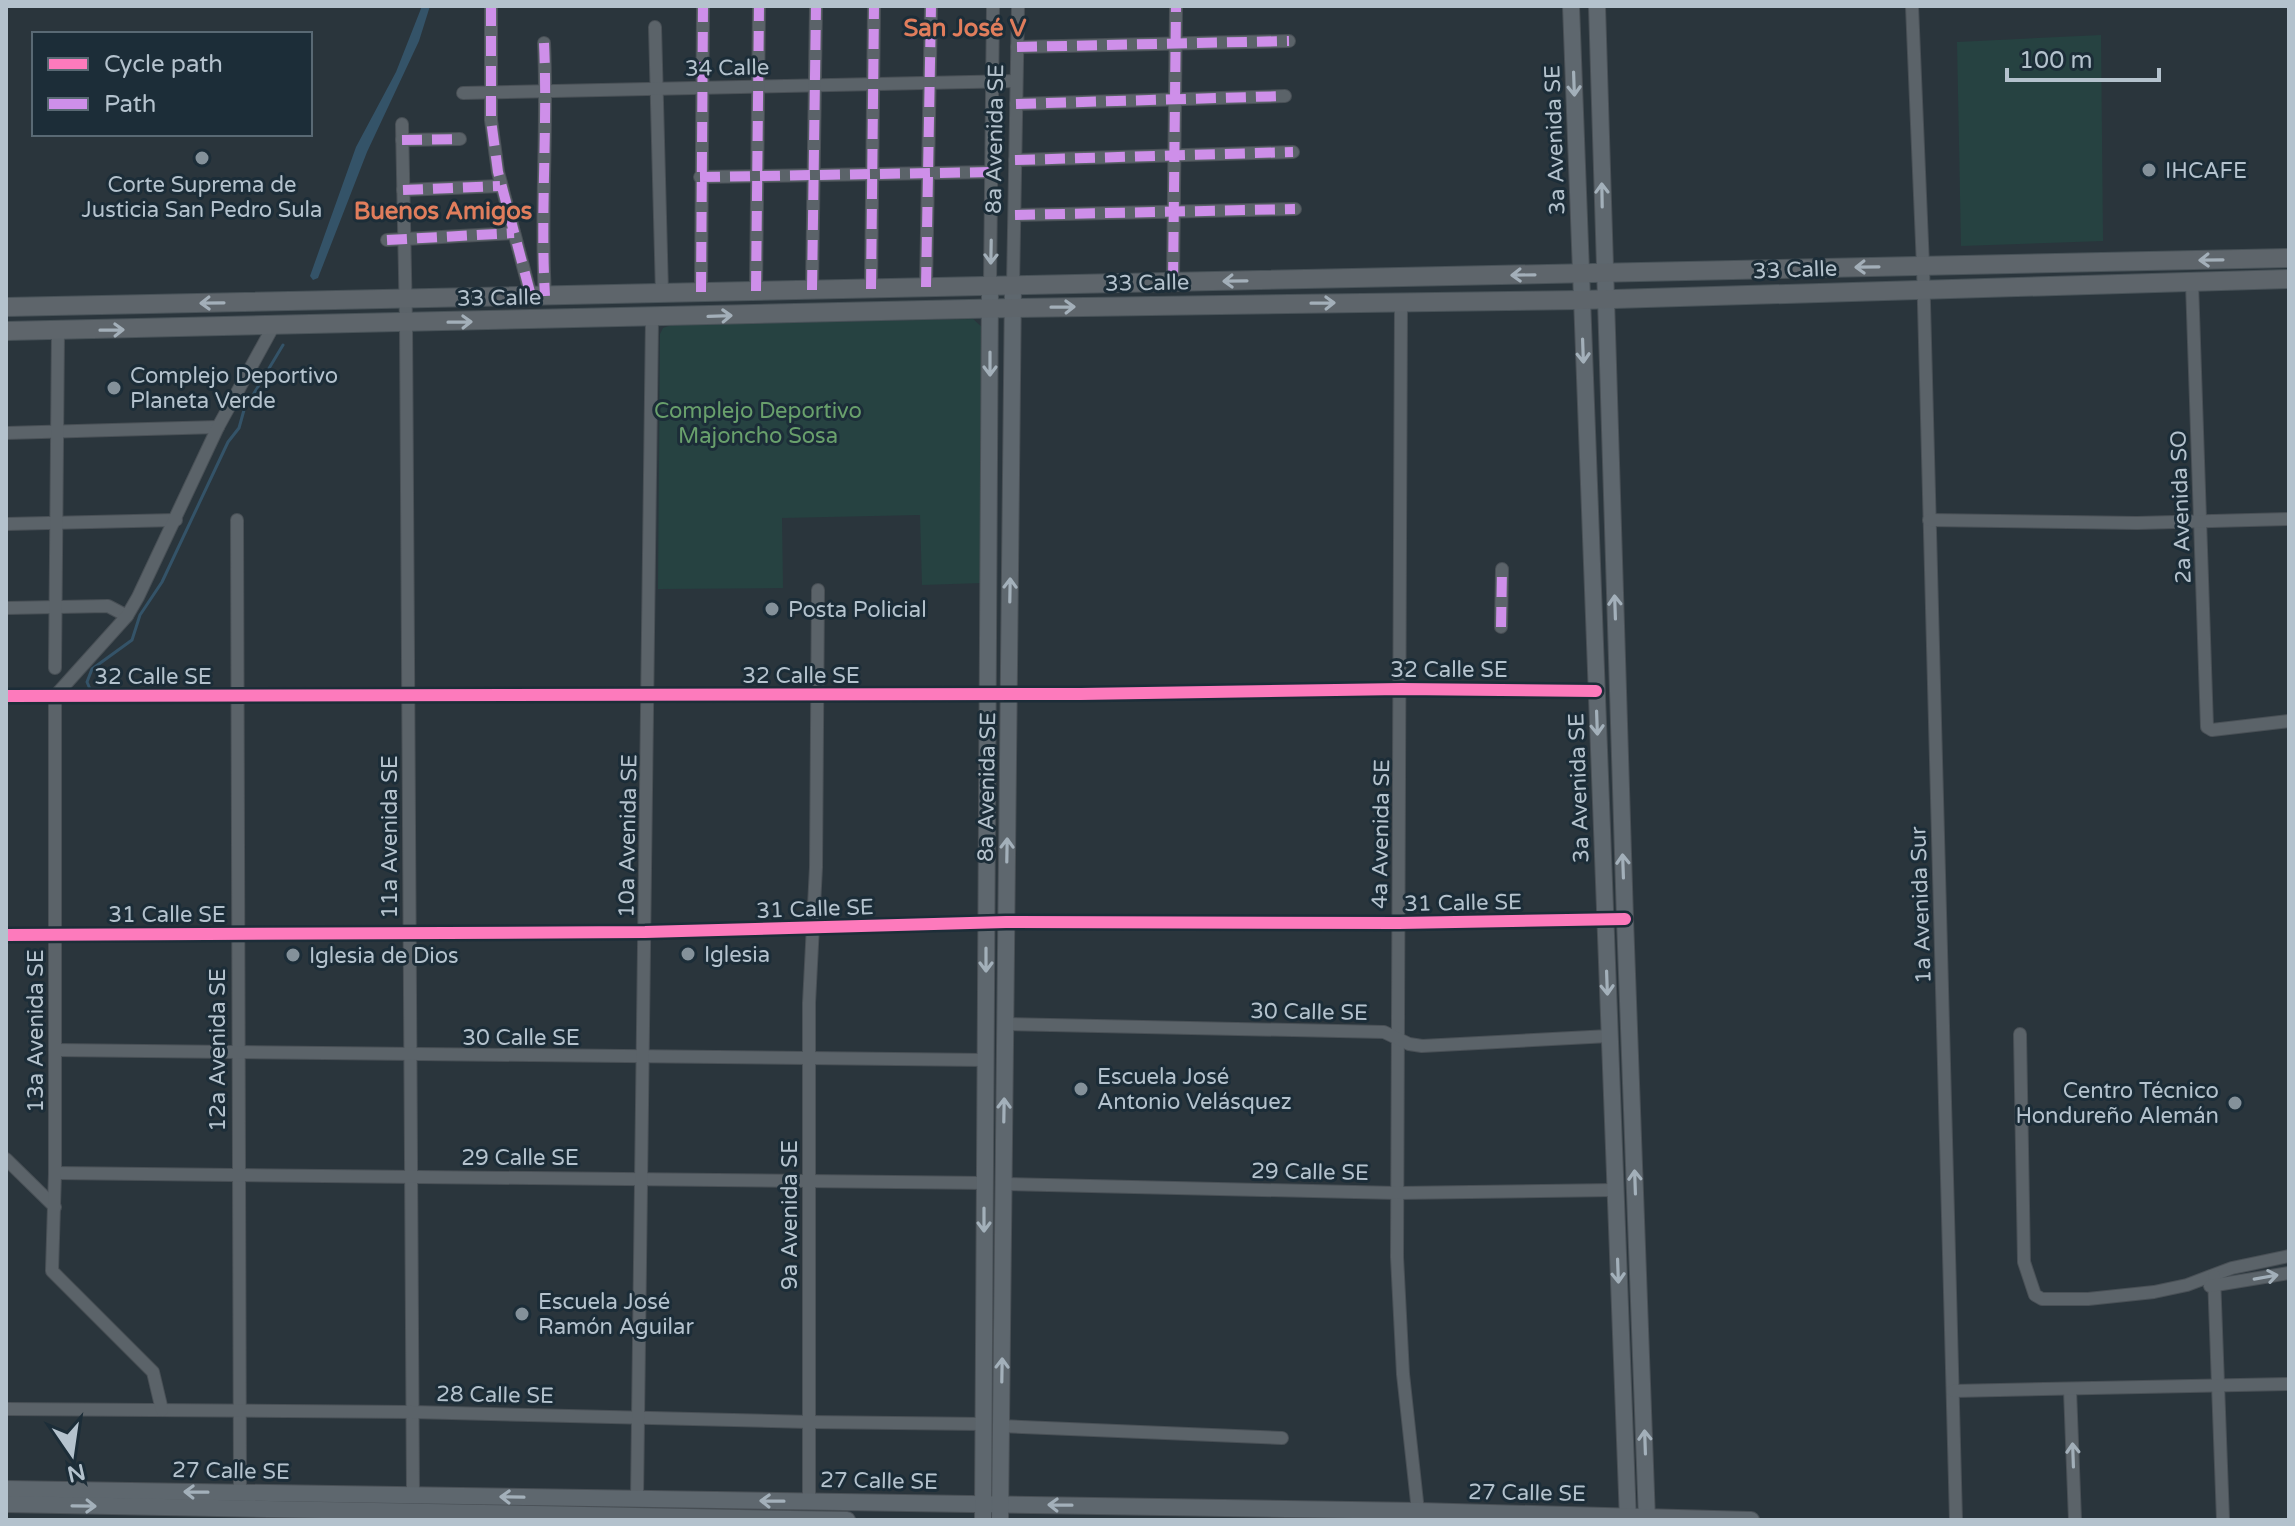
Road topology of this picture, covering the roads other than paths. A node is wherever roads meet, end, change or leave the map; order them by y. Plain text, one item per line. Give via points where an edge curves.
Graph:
1 (491, 6) edge
2 (703, 6) edge
3 (759, 6) edge
4 (816, 6) edge
5 (874, 6) edge
6 (931, 6) edge
7 (993, 6) edge
8 (1018, 6) edge
9 (1176, 6) edge
10 (1571, 6) edge
11 (1597, 6) edge
12 (1912, 6) edge
13 (655, 27) dead end
14 (1289, 41) dead end
15 (544, 43) dead end
16 (1176, 45) junction
17 (1017, 47) junction
18 (992, 80) junction
19 (1016, 81) junction
20 (930, 82) junction
21 (873, 83) junction
22 (815, 85) junction
23 (757, 86) junction
24 (702, 87) junction
25 (656, 88) junction
26 (546, 91) junction
27 (491, 92) junction
28 (463, 93) dead end
29 (1285, 96) dead end
30 (1175, 99) junction
31 (1016, 104) junction
32 (402, 124) dead end
33 (460, 139) dead end
34 (402, 140) junction
35 (1293, 152) dead end
36 (1174, 155) junction
37 (1015, 160) junction
38 (992, 172) junction
39 (928, 173) junction
40 (872, 174) junction
41 (814, 175) junction
42 (756, 176) junction
43 (700, 177) junction
44 (500, 186) junction
45 (403, 190) junction
46 (1295, 209) dead end
47 (1174, 212) junction
48 (1015, 215) junction
49 (514, 233) junction
50 (404, 238) junction
51 (387, 240) dead end
52 (2289, 258) edge
53 (1923, 266) junction
54 (1580, 273) junction
55 (1603, 273) junction
56 (2289, 279) edge
57 (1173, 282) junction
58 (2192, 283) junction
59 (990, 286) junction
60 (1013, 286) junction
61 (926, 287) junction
62 (871, 289) junction
63 (1923, 289) junction
64 (812, 290) junction
65 (756, 291) junction
66 (701, 292) junction
67 (662, 293) junction
68 (538, 296) junction
69 (405, 299) junction
70 (1605, 299) junction
71 (1581, 300) junction
72 (1401, 301) junction
73 (6, 307) edge
74 (1012, 308) junction
75 (990, 309) junction
76 (652, 318) junction
77 (406, 323) junction
78 (274, 325) junction
79 (6, 331) edge
80 (58, 331) junction
81 (218, 427) junction
82 (56, 432) junction
83 (6, 433) edge
84 (2289, 519) edge
85 (176, 520) junction
86 (237, 520) dead end
87 (1929, 520) junction
88 (2201, 522) junction
89 (55, 523) junction
90 (6, 524) edge
91 (1502, 569) dead end
92 (818, 590) dead end
93 (54, 606) junction
94 (6, 608) edge
95 (127, 616) junction
96 (1501, 627) dead end
97 (55, 668) dead end
98 (1401, 689) junction
99 (1596, 691) junction
100 (988, 694) junction
101 (1009, 694) junction
102 (649, 695) junction
103 (817, 695) junction
104 (6, 696) edge
105 (55, 696) junction
106 (237, 696) junction
107 (408, 696) junction
108 (2289, 721) edge
109 (1605, 919) junction
110 (1625, 919) junction
111 (986, 922) junction
112 (1006, 922) junction
113 (1399, 923) junction
114 (812, 928) junction
115 (645, 932) junction
116 (409, 933) junction
117 (237, 934) junction
118 (6, 935) edge
119 (55, 935) junction
120 (1005, 1024) junction
121 (2020, 1034) dead end
122 (1609, 1036) junction
123 (1396, 1039) junction
124 (55, 1050) junction
125 (237, 1053) junction
126 (410, 1056) junction
127 (644, 1057) junction
128 (809, 1060) junction
129 (985, 1060) junction
130 (6, 1159) edge
131 (55, 1173) junction
132 (237, 1174) junction
133 (411, 1176) junction
134 (642, 1177) junction
135 (809, 1180) junction
136 (985, 1183) junction
137 (1003, 1184) junction
138 (1615, 1190) junction
139 (1397, 1193) junction
140 (55, 1207) junction
141 (2289, 1256) edge
142 (2289, 1273) edge
143 (2214, 1281) junction
144 (2289, 1384) edge
145 (2218, 1386) junction
146 (2070, 1390) junction
147 (1953, 1391) junction
148 (6, 1409) edge
149 (162, 1410) junction
150 (238, 1410) junction
151 (412, 1412) junction
152 (638, 1418) junction
153 (809, 1422) junction
154 (983, 1424) junction
155 (1001, 1426) junction
156 (1282, 1438) dead end
157 (6, 1489) edge
158 (413, 1495) junction
159 (809, 1501) junction
160 (6, 1504) edge
161 (240, 1507) edge
162 (1418, 1511) junction
163 (637, 1512) edge
164 (983, 1512) edge
165 (1000, 1512) edge
166 (402, 1516) edge
167 (421, 1516) edge
168 (1628, 1518) edge
169 (1647, 1518) edge
170 (809, 1520) edge
171 (847, 1520) edge
172 (1751, 1520) edge
173 (1956, 1520) edge
174 (2075, 1520) edge
175 (2223, 1520) edge

1 - 27 street
2 - 24 street
3 - 23 street
4 - 22 street
5 - 21 street
6 - 20 street
7 - 18 street, 8a Avenida SE
8 - 17 street, 8a Avenida SE
9 - 16 street
10 -> 54 main road, 3a Avenida SE
55 -> 11 main road, 3a Avenida SE
12 - 53 street, 1a Avenida Sur
13 - 25 street
14 - 16 street
15 - 26 street
16 - 17 street
16 - 30 street
17 - 19 street, 8a Avenida SE
18 - 19 street, 34 Calle
18 - 20 street, 34 Calle
18 - 38 street, 8a Avenida SE
19 - 31 street, 8a Avenida SE
20 - 21 street, 34 Calle
20 - 39 street
21 - 22 street, 34 Calle
21 - 40 street
22 - 23 street, 34 Calle
22 - 41 street
23 - 24 street, 34 Calle
23 - 42 street
24 - 25 street, 34 Calle
24 - 43 street
25 - 26 street, 34 Calle
25 - 67 street
26 - 27 street, 34 Calle
26 - 68 street
27 - 28 street, 34 Calle
27 - 44 street
29 - 30 street
30 - 31 street
30 - 36 street
31 - 37 street, 8a Avenida SE
32 - 34 street, 11a Avenida SE
33 - 34 street
34 - 45 street, 11a Avenida SE
35 - 36 street
36 - 37 street
36 - 47 street
37 - 48 street, 8a Avenida SE
38 - 39 street
38 -> 59 street, 8a Avenida SE
39 - 40 street
39 - 61 street
40 - 41 street
40 - 62 street
41 - 42 street
41 - 64 street
42 - 43 street
42 - 65 street
43 - 66 street
44 - 45 street
44 - 49 street
45 - 50 street, 11a Avenida SE
46 - 47 street
47 - 48 street
47 - 57 street
48 - 60 street, 8a Avenida SE
49 - 50 street
49 - 68 street
50 - 51 street
50 - 69 street, 11a Avenida SE
52 -> 53 main road, 33 Calle
53 -> 55 main road, 33 Calle
53 - 63 street, 1a Avenida Sur
54 - 55 main road, 33 Calle
54 -> 57 main road, 33 Calle
54 - 71 main road, 3a Avenida SE
55 - 70 main road, 3a Avenida SE
56 - 58 main road, 33 Calle
57 - 60 main road, 33 Calle
58 - 63 main road, 33 Calle
58 - 88 street, 2a Avenida SO
59 - 60 main road, 33 Calle
59 - 61 main road, 33 Calle
59 - 75 main road, 8a Avenida SE
60 - 74 main road, 8a Avenida SE
61 - 62 main road, 33 Calle
62 - 64 main road, 33 Calle
63 - 70 main road, 33 Calle
63 - 87 street, 1a Avenida Sur
64 - 65 main road, 33 Calle
65 - 66 main road, 33 Calle
66 - 67 main road, 33 Calle
67 - 68 main road, 33 Calle
68 - 69 main road, 33 Calle
69 -> 73 main road, 33 Calle
69 - 77 street, 11a Avenida SE
70 - 71 main road, 33 Calle
110 -> 70 main road, 3a Avenida SE
71 - 72 main road, 33 Calle
71 -> 99 main road, 3a Avenida SE
74 -> 72 main road, 33 Calle
72 - 98 street, 4a Avenida SE
74 - 75 main road, 33 Calle
101 -> 74 main road, 8a Avenida SE
76 -> 75 main road, 33 Calle
75 -> 100 main road, 8a Avenida SE
77 -> 76 main road, 33 Calle
76 - 102 street, 10a Avenida SE
77 - 78 main road, 33 Calle
77 - 107 street, 11a Avenida SE
80 -> 78 main road, 33 Calle
78 - 81 street
79 - 80 main road, 33 Calle
80 - 82 street
81 - 82 street
81 - 85 street
82 - 83 street
82 - 89 street
84 - 88 street
85 - 89 street
85 - 95 street
86 - 106 street, 12a Avenida SE
87 - 88 street
87 - 147 street, 1a Avenida Sur
88 - 108 street, 2a Avenida SO via 2208,730
89 - 90 street
89 - 93 street
91 - 96 street
92 - 103 street
93 - 94 street
93 - 95 street via 108,606
93 - 97 street
95 - 105 street
98 - 99 street, 32 Calle SE
98 - 101 street, 32 Calle SE
98 - 113 street, 4a Avenida SE
99 -> 109 main road, 3a Avenida SE
100 - 101 street, 32 Calle SE
100 - 103 street, 32 Calle SE
100 - 111 main road, 8a Avenida SE
112 -> 101 main road, 8a Avenida SE
102 - 103 street, 32 Calle SE
102 - 107 street, 32 Calle SE
102 - 115 street, 10a Avenida SE
103 - 114 street, 9a Avenida SE
104 - 105 street, 32 Calle SE
105 - 106 street, 32 Calle SE
105 - 119 street, 13a Avenida SE
106 - 107 street, 32 Calle SE
106 - 117 street, 12a Avenida SE
107 - 116 street, 11a Avenida SE
109 - 110 street, 31 Calle SE
109 - 113 street, 31 Calle SE
109 -> 122 main road, 3a Avenida SE
169 -> 110 main road, 3a Avenida SE
111 - 112 street, 31 Calle SE
111 - 114 street, 31 Calle SE
111 -> 129 main road, 8a Avenida SE
112 - 113 street, 31 Calle SE
112 - 120 main road, 8a Avenida SE
113 - 123 street, 4a Avenida SE
114 - 115 street, 31 Calle SE
114 - 128 street, 9a Avenida SE
115 - 116 street, 31 Calle SE
115 - 127 street, 10a Avenida SE
116 - 117 street, 31 Calle SE
116 - 126 street, 11a Avenida SE
117 - 119 street, 31 Calle SE
117 - 125 street, 12a Avenida SE
118 - 119 street, 31 Calle SE
119 - 124 street, 13a Avenida SE
120 - 123 street, 30 Calle SE via 1384,1032
137 -> 120 main road, 8a Avenida SE
121 - 143 street via 2024,1262 2035,1295 2088,1299
122 - 123 street, 30 Calle SE via 1422,1046
122 - 138 main road, 3a Avenida SE
123 - 139 street, 4a Avenida SE
124 - 125 street, 30 Calle SE
124 - 131 street, 13a Avenida SE
125 - 126 street, 30 Calle SE
125 - 132 street, 12a Avenida SE
126 - 127 street, 30 Calle SE
126 - 133 street, 11a Avenida SE
127 - 128 street, 30 Calle SE
127 - 134 street, 10a Avenida SE
128 - 129 street, 30 Calle SE
128 - 135 street, 9a Avenida SE
129 - 136 main road, 8a Avenida SE
130 - 140 street
131 - 132 street, 29 Calle SE
131 - 140 street, 13a Avenida SE
132 - 133 street, 29 Calle SE
132 - 150 street, 12a Avenida SE
133 - 134 street, 29 Calle SE
133 - 151 street, 11a Avenida SE
134 - 135 street, 29 Calle SE
134 - 152 street, 10a Avenida SE
135 - 136 street, 29 Calle SE
135 - 153 street, 9a Avenida SE
136 -> 154 main road, 8a Avenida SE
137 - 139 street, 29 Calle SE
155 -> 137 main road, 8a Avenida SE
138 - 139 street, 29 Calle SE
138 -> 168 main road, 3a Avenida SE
139 - 162 street, 4a Avenida SE via 1403,1374
140 - 149 street, 13a Avenida SE via 52,1271 153,1372
141 - 143 street via 2232,1268
143 -> 142 street
143 - 145 street
144 - 145 street
145 - 146 street
145 - 175 street
146 - 147 street
174 -> 146 street
147 - 173 street, 1a Avenida Sur
148 - 149 street, 28 Calle SE
149 - 150 street, 28 Calle SE
150 - 151 street, 28 Calle SE
150 - 161 street, 12a Avenida SE
151 - 152 street, 28 Calle SE
151 - 158 street, 11a Avenida SE
152 - 153 street, 28 Calle SE
152 - 163 street, 10a Avenida SE
153 - 154 street, 28 Calle SE
153 - 159 street, 9a Avenida SE
154 - 164 main road, 8a Avenida SE
155 - 156 street
155 - 165 main road, 8a Avenida SE
161 -> 157 main road, 27 Calle SE
158 - 161 main road, 27 Calle SE
163 -> 158 main road, 27 Calle SE
158 - 166 main road
158 - 167 main road
159 -> 163 main road, 27 Calle SE
159 - 164 main road, 27 Calle SE
160 -> 161 main road, 27 Calle SE
161 - 166 main road, 27 Calle SE
162 -> 165 main road, 27 Calle SE
162 - 168 main road, 27 Calle SE
163 - 167 main road, 27 Calle SE
163 - 170 main road, 27 Calle SE
164 - 165 main road, 27 Calle SE
166 - 167 main road, 27 Calle SE
168 - 169 main road, 27 Calle SE
169 - 172 main road, 27 Calle SE
170 - 171 main road, 27 Calle SE

